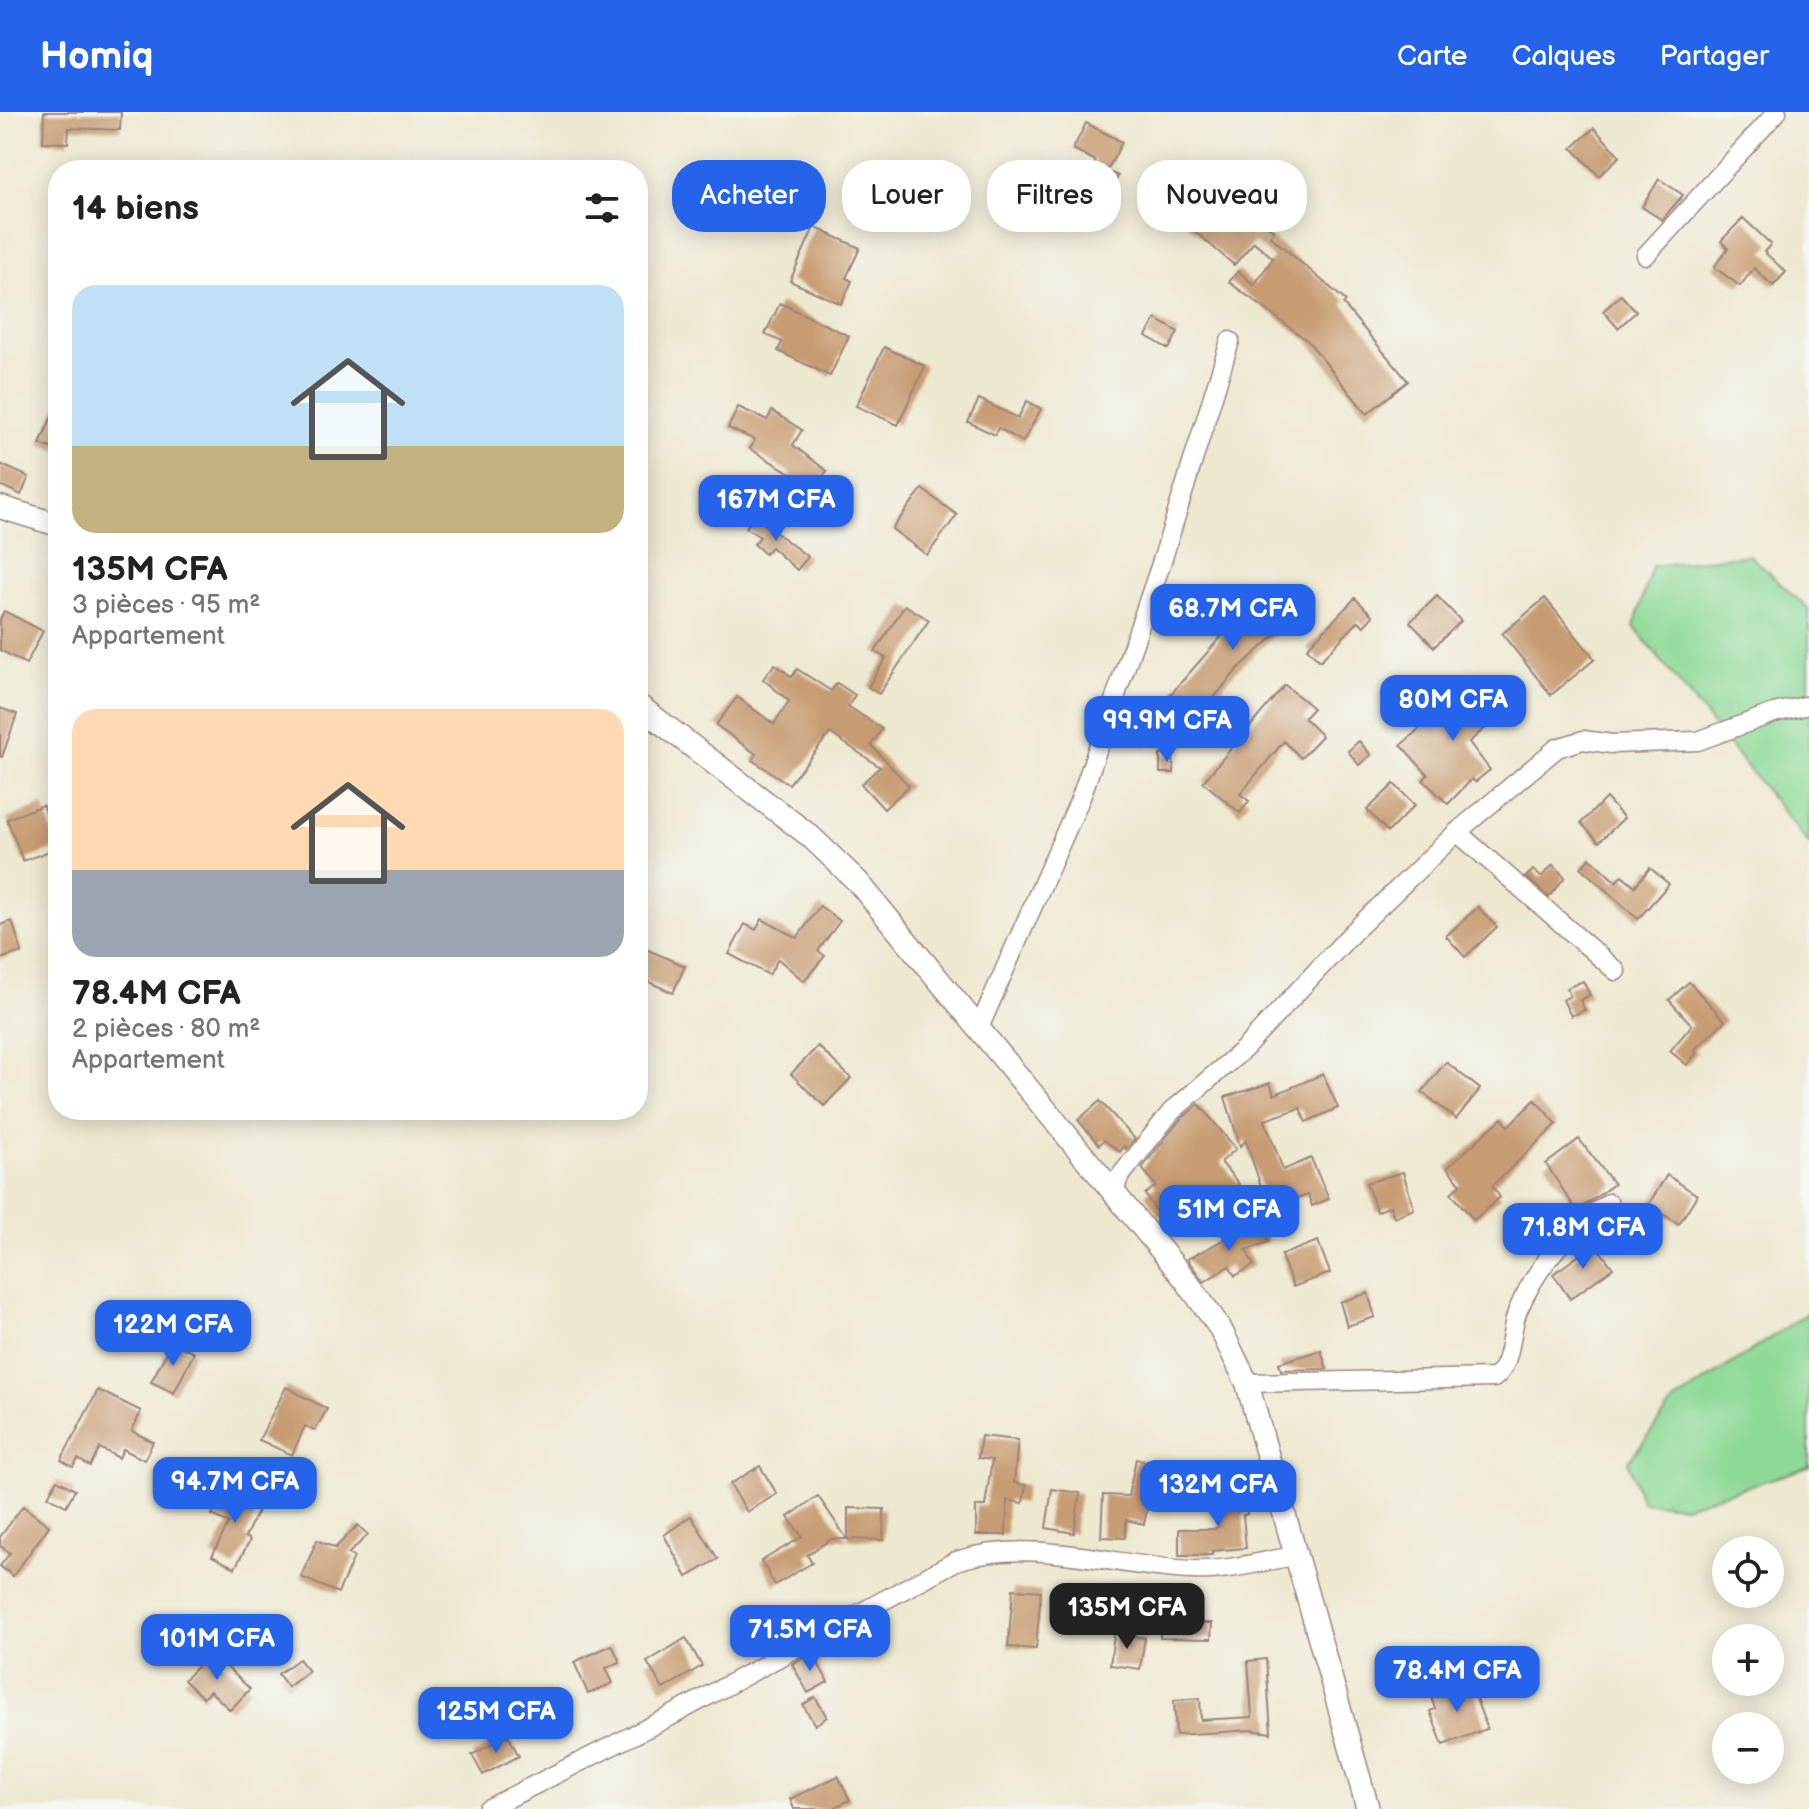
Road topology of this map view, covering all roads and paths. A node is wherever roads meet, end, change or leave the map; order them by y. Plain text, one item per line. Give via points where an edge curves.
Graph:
1 (1777, 112) edge
2 (1646, 255) dead end
3 (1230, 341) dead end
4 (0, 507) edge
5 (48, 522) edge
6 (1809, 705) edge
7 (648, 713) edge
8 (1457, 832) junction
9 (1616, 971) dead end
10 (979, 1028) junction
11 (1114, 1196) junction
12 (1609, 1203) dead end
13 (1247, 1383) junction
14 (1295, 1556) junction
15 (487, 1809) edge
16 (1368, 1809) edge

1 - 2 street
3 - 10 street via 1081,797
4 - 5 street
6 - 8 street via 1698,741 1583,740 1557,748
7 - 10 street via 810,836 858,882
8 - 9 street
8 - 11 street via 1353,932 1244,1049 1171,1112 1118,1179
10 - 11 street
11 - 13 street via 1220,1328
12 - 13 street via 1561,1241 1537,1276 1517,1311 1503,1371 1494,1378
13 - 14 street
14 - 15 street via 1195,1571 1019,1549 986,1551 956,1561
14 - 16 street

